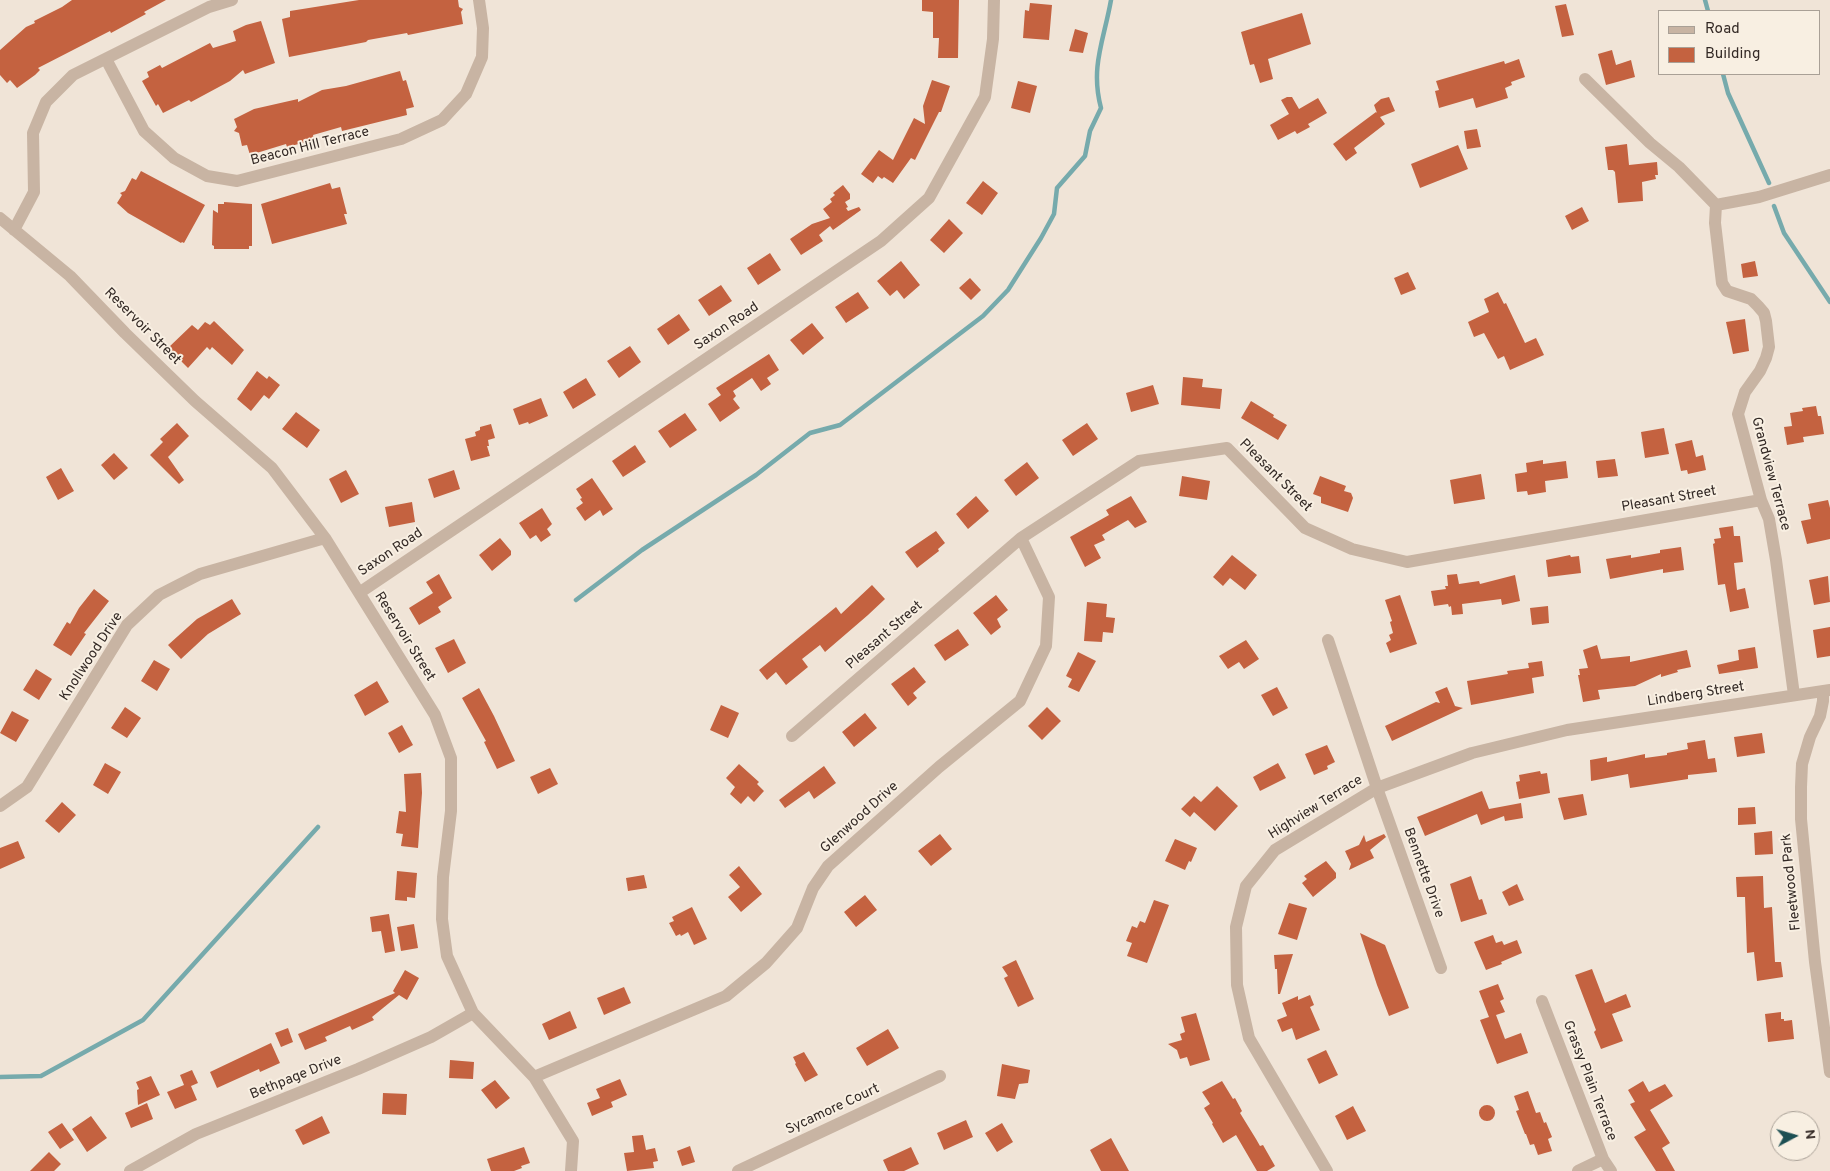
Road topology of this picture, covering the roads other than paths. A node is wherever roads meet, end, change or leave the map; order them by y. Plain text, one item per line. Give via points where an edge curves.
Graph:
1 (232, 0) edge
2 (479, 0) edge
3 (994, 0) edge
4 (106, 59) junction
5 (1585, 79) dead end
6 (1830, 175) edge
7 (1716, 205) junction
8 (0, 218) edge
9 (14, 230) junction
10 (1761, 500) junction
11 (326, 538) junction
12 (1021, 538) junction
13 (359, 593) junction
14 (1328, 640) dead end
15 (1826, 691) edge
16 (1794, 695) junction
17 (1567, 730) joint
18 (792, 736) dead end
19 (1377, 788) junction
20 (0, 806) edge
21 (1441, 968) dead end
22 (1542, 1001) dead end
23 (473, 1013) junction
24 (1830, 1072) edge
25 (940, 1076) dead end
26 (534, 1078) junction
27 (1603, 1159) junction
28 (130, 1171) edge
29 (571, 1171) edge
30 (738, 1171) edge
31 (1327, 1171) edge
32 (1578, 1171) edge
33 (1611, 1171) edge

1 - 4 street via 209,7
2 - 4 street, Beacon Hill Terrace via 483,28 482,57 466,94 442,120 401,139 237,181 207,176 174,158 144,131
3 - 13 street, Saxon Road via 993,39 985,97 929,198 881,241
4 - 9 street via 73,75 46,102 33,133 34,192
5 - 7 street
6 - 7 street via 1759,197
7 - 10 street, Grandview Terrace via 1722,283 1727,291 1751,299 1758,306 1764,313 1768,332 1766,358 1745,392 1738,414
8 - 9 street, Reservoir Street
9 - 11 street, Reservoir Street via 70,276 195,401 272,468
10 - 12 street, Pleasant Street via 1407,562 1352,549 1305,528 1227,448 1139,462
10 - 16 street, Grandview Terrace via 1769,519 1776,560
11 - 13 street, Reservoir Street
11 - 20 street, Knollwood Drive via 200,574 159,595 127,626 27,787
12 - 18 street, Pleasant Street
12 - 26 street, Glenwood Drive via 1049,597 1046,646 1020,700 828,866 813,888 797,928 766,963 726,996
13 - 23 street, Reservoir Street via 435,715 451,758 451,811 442,918 447,956
14 - 19 street, Bennette Drive
15 - 16 street, Lindberg Street
15 - 24 street, Fleetwood Park via 1802,764 1800,787 1815,962
16 - 17 street, Lindberg Street
17 - 19 street, Highview Terrace via 1472,753
19 - 21 street, Bennette Drive
19 - 31 street, Highview Terrace via 1276,850 1246,886 1236,927 1237,985 1249,1038
22 - 27 street, Grassy Plain Terrace
23 - 26 street, Reservoir Street
23 - 28 street, Bethpage Drive via 431,1037 358,1069 196,1134
25 - 30 street, Sycamore Court
26 - 29 street, Reservoir Street via 573,1141
27 - 32 street
27 - 33 street, Grassy Plain Terrace

